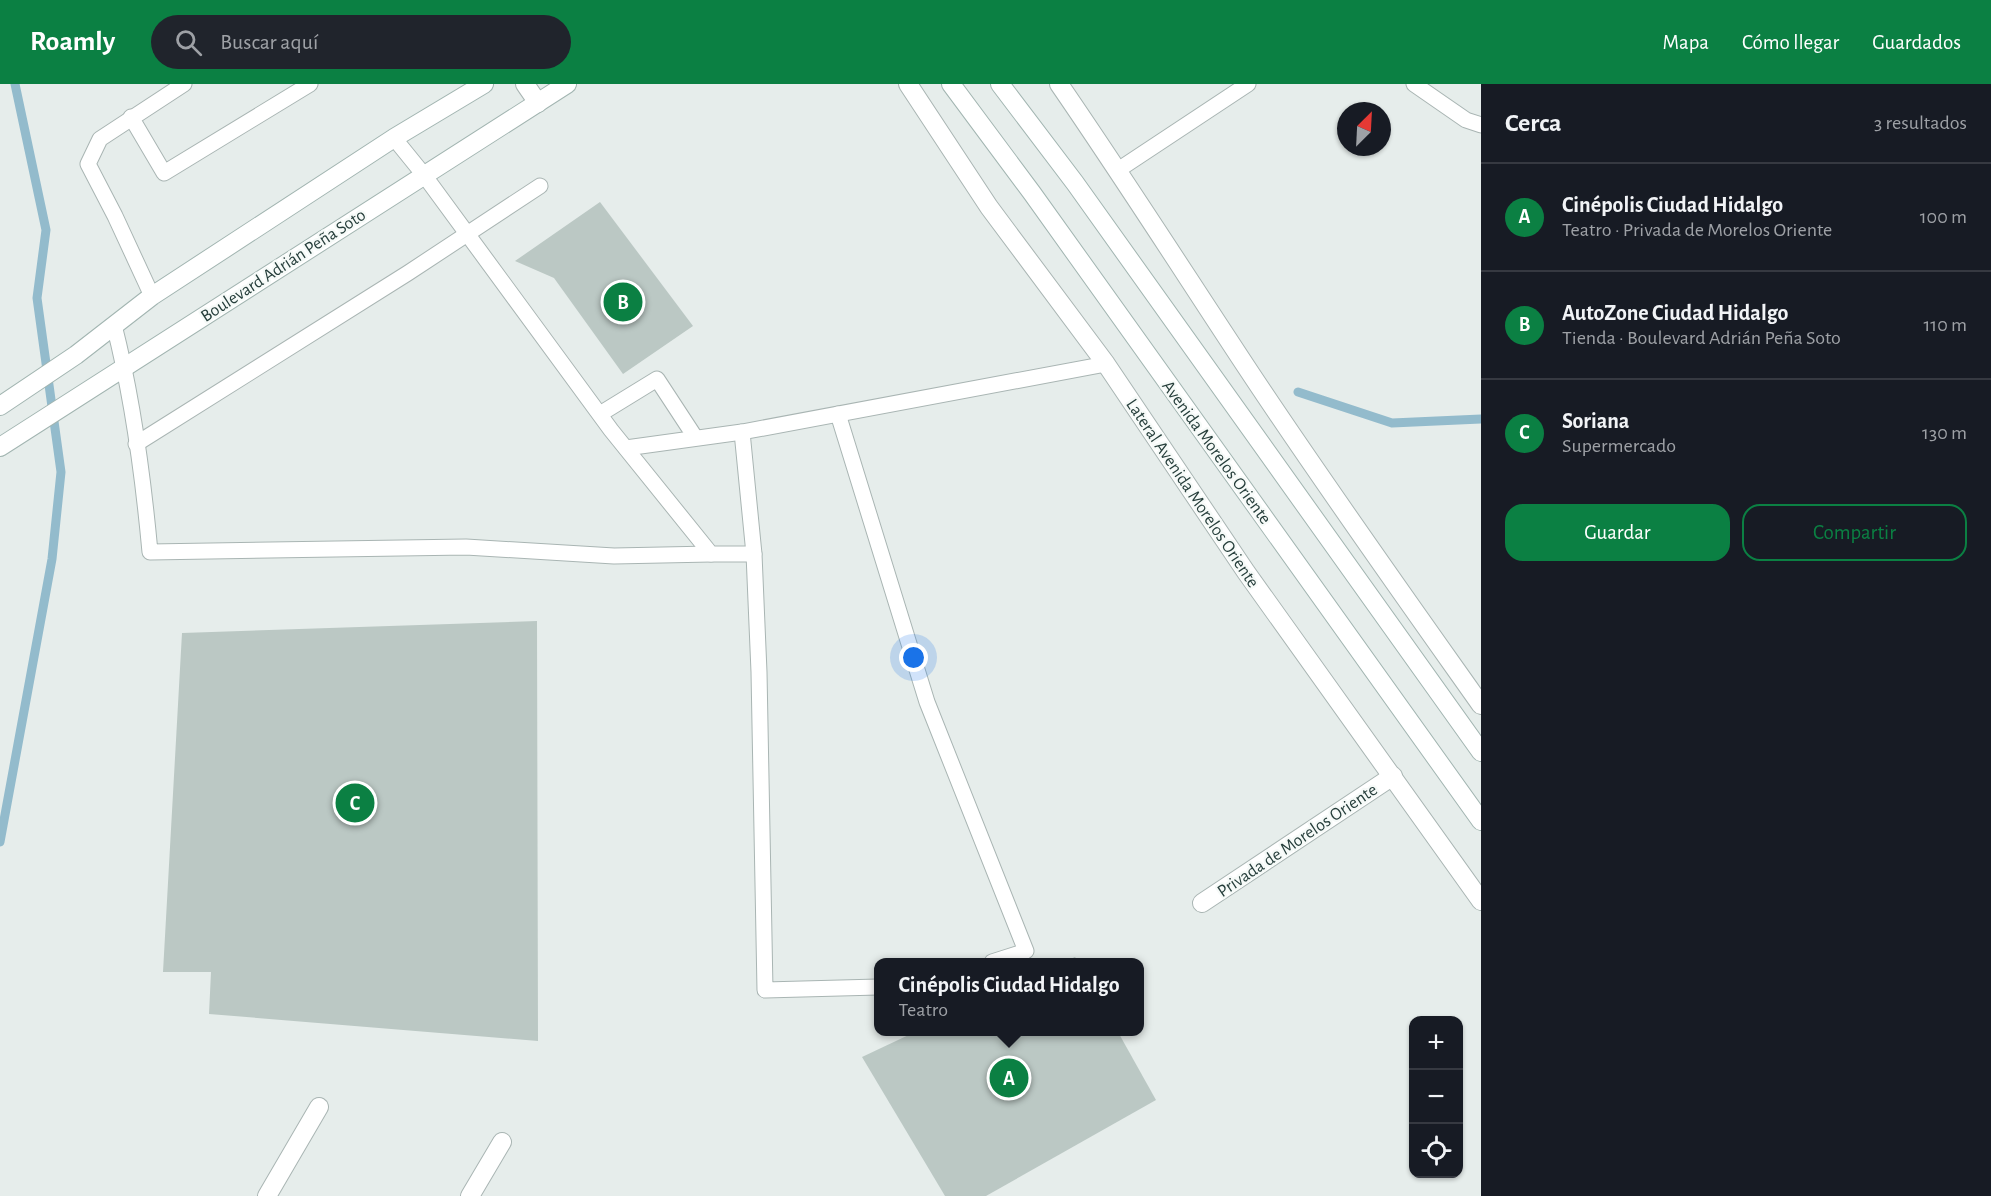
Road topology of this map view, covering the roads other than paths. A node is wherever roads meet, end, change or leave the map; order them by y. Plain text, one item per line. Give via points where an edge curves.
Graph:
1 (184, 84) edge
2 (310, 84) edge
3 (484, 84) edge
4 (525, 84) edge
5 (567, 84) edge
6 (908, 84) edge
7 (951, 84) edge
8 (1000, 84) edge
9 (1059, 84) edge
10 (1248, 84) edge
11 (1414, 84) edge
12 (538, 103) junction
13 (131, 117) junction
14 (1481, 125) edge
15 (394, 138) junction
16 (1118, 170) junction
17 (424, 175) junction
18 (540, 186) dead end
19 (467, 233) junction
20 (152, 296) junction
21 (114, 325) junction
22 (1106, 364) junction
23 (124, 366) junction
24 (8, 401) edge
25 (600, 414) junction
26 (838, 414) junction
27 (742, 432) junction
28 (694, 437) junction
29 (136, 444) junction
30 (0, 447) edge
31 (626, 448) junction
32 (711, 554) junction
33 (754, 554) junction
34 (1481, 705) edge
35 (1481, 752) edge
36 (1393, 776) junction
37 (1481, 821) edge
38 (1481, 901) edge
39 (1202, 903) dead end
40 (1006, 958) edge
41 (874, 987) edge
42 (319, 1107) dead end
43 (502, 1142) dead end
44 (267, 1196) edge
45 (470, 1196) edge

1 - 13 lane
2 - 13 lane via 164,173
3 - 15 main road
4 - 12 main road
5 - 12 main road, Boulevard Adrián Peña Soto
6 - 22 main road, Lateral Avenida Morelos Oriente via 989,207
7 - 37 main road, Avenida Morelos Oriente
8 - 35 main road via 1076,183
9 - 16 main road
10 - 16 lane
11 - 14 lane via 1466,120
12 - 17 main road, Boulevard Adrián Peña Soto
13 - 20 lane via 100,139 88,164
15 - 17 lane
15 - 20 main road
16 - 34 main road via 1258,386
17 - 19 lane
17 - 23 main road, Boulevard Adrián Peña Soto
18 - 19 lane
19 - 25 lane
19 - 29 lane
20 - 21 main road
21 - 23 lane
21 - 24 main road
22 - 26 lane
22 - 36 main road, Lateral Avenida Morelos Oriente via 1245,572
23 - 29 lane
23 - 30 main road, Boulevard Adrián Peña Soto
25 - 28 lane via 657,380
25 - 31 lane
26 - 27 lane
26 - 40 lane via 927,702 1026,951
27 - 28 lane
27 - 33 lane
28 - 31 lane
29 - 32 lane via 150,552 466,547 614,556
31 - 32 lane
32 - 33 lane
33 - 41 lane via 765,990
36 - 38 main road, Lateral Avenida Morelos Oriente
36 - 39 main road, Privada de Morelos Oriente
42 - 44 main road
43 - 45 main road

